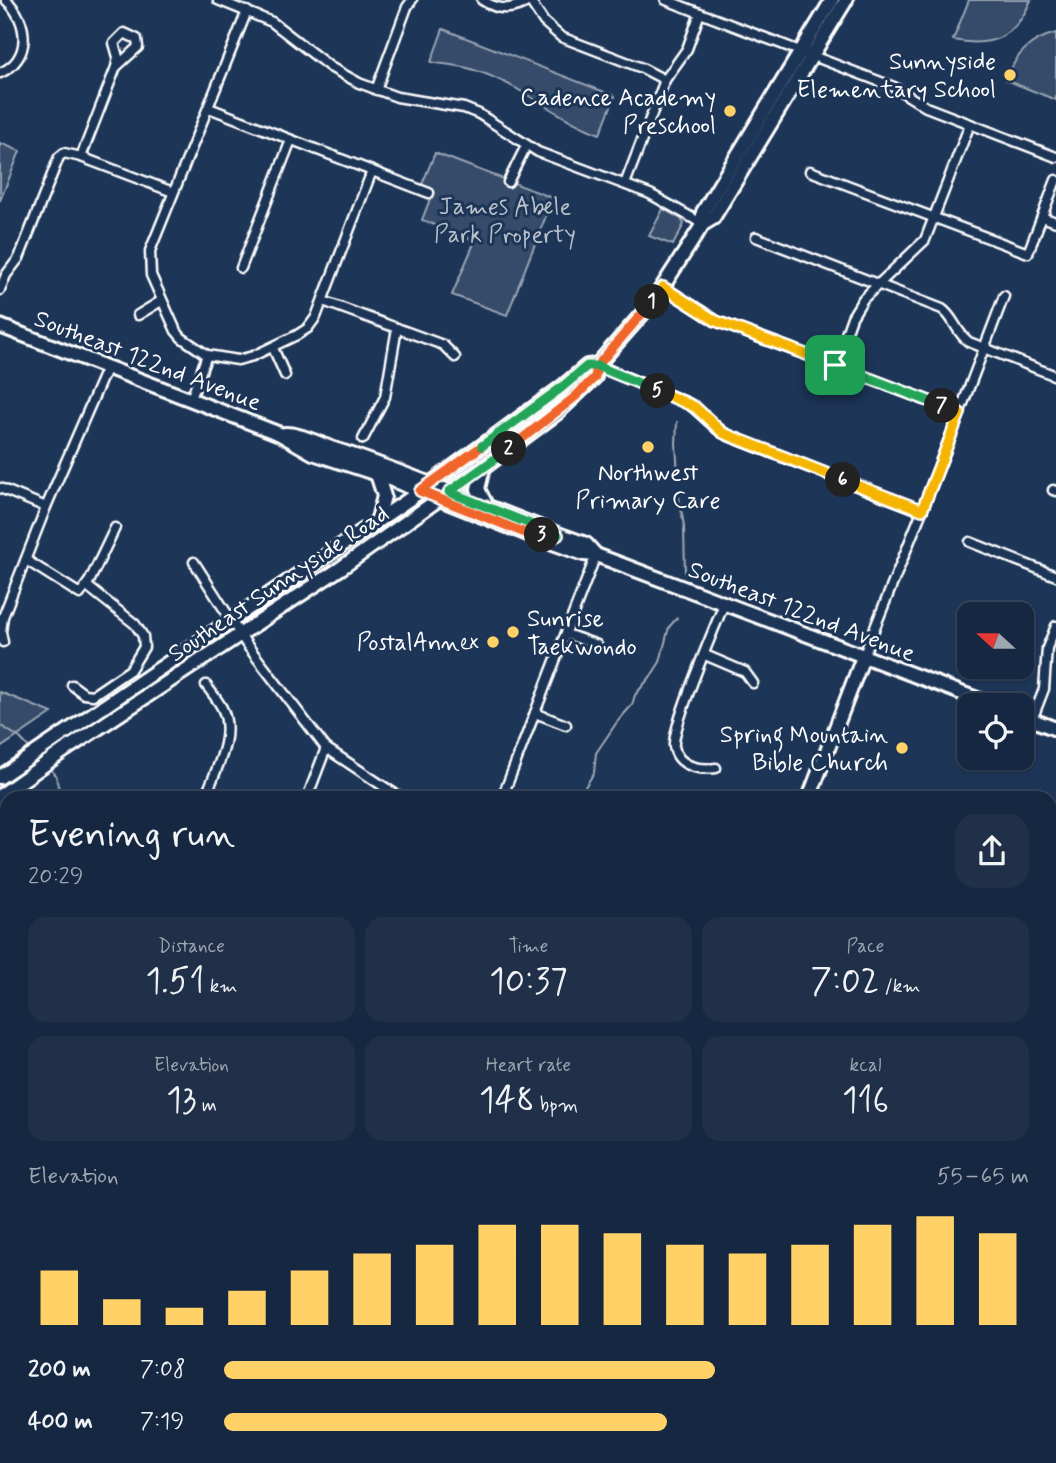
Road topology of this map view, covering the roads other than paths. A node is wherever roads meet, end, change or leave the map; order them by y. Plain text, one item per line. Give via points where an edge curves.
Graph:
1 (6, 0) edge
2 (218, 0) edge
3 (412, 0) edge
4 (482, 0) edge
5 (666, 0) edge
6 (832, 0) edge
7 (846, 0) edge
8 (531, 1) edge
9 (247, 11) junction
10 (701, 13) junction
11 (806, 54) junction
12 (116, 67) dead end
13 (0, 73) edge
14 (665, 80) junction
15 (376, 90) junction
16 (209, 108) junction
17 (970, 124) junction
18 (749, 135) junction
19 (291, 140) junction
20 (526, 146) junction
21 (81, 157) junction
22 (1056, 157) edge
23 (748, 160) junction
24 (372, 171) junction
25 (810, 171) dead end
26 (1056, 180) edge
27 (508, 182) dead end
28 (625, 184) junction
29 (173, 192) junction
30 (429, 193) dead end
31 (934, 217) junction
32 (1042, 217) junction
33 (1056, 222) edge
34 (703, 224) junction
35 (756, 237) dead end
36 (240, 268) dead end
37 (878, 284) junction
38 (663, 287) junction
39 (0, 290) edge
40 (1004, 296) dead end
41 (161, 301) junction
42 (323, 301) junction
43 (138, 316) dead end
44 (0, 326) edge
45 (397, 328) junction
46 (273, 348) junction
47 (983, 348) junction
48 (207, 355) junction
49 (455, 357) dead end
50 (835, 365) junction
51 (597, 366) junction
52 (107, 367) junction
53 (285, 375) dead end
54 (1056, 376) edge
55 (561, 388) junction
56 (191, 399) junction
57 (558, 412) junction
58 (960, 413) junction
59 (280, 434) junction
60 (363, 439) dead end
61 (483, 468) junction
62 (376, 474) junction
63 (425, 487) junction
64 (0, 488) edge
65 (444, 495) junction
66 (46, 507) junction
67 (487, 507) junction
68 (922, 510) junction
69 (378, 519) junction
70 (115, 528) dead end
71 (525, 533) junction
72 (558, 535) junction
73 (970, 542) dead end
74 (596, 555) junction
75 (26, 560) junction
76 (194, 562) dead end
77 (1056, 576) edge
78 (87, 586) junction
79 (724, 604) junction
80 (232, 621) junction
81 (1056, 626) edge
82 (240, 634) junction
83 (566, 634) junction
84 (3, 642) dead end
85 (597, 645) dead end
86 (705, 655) junction
87 (863, 657) junction
88 (753, 683) dead end
89 (72, 685) dead end
90 (206, 685) dead end
91 (960, 693) edge
92 (1034, 706) edge
93 (536, 713) junction
94 (1034, 721) edge
95 (566, 725) dead end
96 (1056, 729) edge
97 (326, 748) junction
98 (716, 768) dead end
99 (0, 777) edge
100 (7, 791) edge
101 (208, 791) edge
102 (310, 791) edge
103 (390, 791) edge
104 (505, 791) edge
105 (815, 791) edge

1 - 13 street via 19,15 25,39 16,61
2 - 9 street
3 - 15 street
4 - 8 street via 513,9
5 - 10 street
6 - 11 main road, Southeast Sunnyside Road
7 - 11 main road, Southeast Sunnyside Road
8 - 14 street via 561,37
9 - 15 street via 272,22 330,67
9 - 16 street
10 - 11 street
10 - 14 street via 687,49
11 - 17 street via 898,89 926,107
11 - 18 main road, Southeast Sunnyside Road
11 - 23 main road, Southeast Sunnyside Road
12 - 21 street
14 - 28 street
15 - 20 street via 464,108
16 - 19 street
16 - 29 street
17 - 22 street
17 - 31 street
18 - 23 main road
18 - 34 main road, Southeast Sunnyside Road via 703,212
19 - 24 street
19 - 36 street
20 - 27 street
20 - 28 street
21 - 29 street
21 - 39 street via 64,153 59,157 19,258
23 - 34 main road, Southeast Sunnyside Road via 713,218
24 - 30 street
24 - 42 street
25 - 31 street
26 - 32 street
28 - 34 street
29 - 41 street via 150,251 151,275
31 - 32 street via 1028,253
31 - 37 street via 925,240
32 - 33 street
34 - 38 main road, Southeast Sunnyside Road
35 - 37 street
37 - 47 street via 942,309 963,338
37 - 50 street via 852,317
38 - 50 street via 716,321
38 - 51 main road, Southeast Sunnyside Road
40 - 47 street
41 - 43 street
41 - 48 street via 176,331
42 - 45 street
42 - 46 street via 308,328
44 - 52 main road, Southeast 122nd Avenue
45 - 49 street via 443,345
45 - 60 street via 385,397
46 - 48 street via 238,360
46 - 53 street
47 - 54 street
47 - 58 street
48 - 56 street
50 - 58 street
51 - 55 main road, Southeast Sunnyside Road via 587,366
51 - 57 main road, Southeast Sunnyside Road via 595,377
51 - 68 street via 688,403 731,437
52 - 56 main road, Southeast 122nd Avenue
52 - 66 street
55 - 57 main road
55 - 63 main road, Southeast Sunnyside Road
56 - 59 main road, Southeast 122nd Avenue
57 - 61 main road, Southeast Sunnyside Road
58 - 68 street
59 - 62 main road, Southeast 122nd Avenue via 313,453
59 - 63 main road, Southeast 122nd Avenue via 290,433 367,458
61 - 65 main road, Southeast Sunnyside Road
61 - 67 main road via 478,489
62 - 63 main road, Southeast 122nd Avenue
62 - 69 main road via 384,496
63 - 65 main road, Southeast 122nd Avenue
63 - 69 main road, Southeast Sunnyside Road
64 - 66 street
65 - 67 main road, Southeast 122nd Avenue
65 - 71 main road, Southeast 122nd Avenue
65 - 82 main road, Southeast Sunnyside Road
66 - 75 street
67 - 72 main road, Southeast 122nd Avenue
68 - 87 street
69 - 80 main road, Southeast Sunnyside Road
70 - 78 street
71 - 72 main road
71 - 74 main road, Southeast 122nd Avenue
72 - 74 main road, Southeast 122nd Avenue via 586,544
73 - 77 street
74 - 79 main road, Southeast 122nd Avenue
74 - 83 street
75 - 78 street via 80,594
75 - 84 street via 1,624
76 - 80 street
78 - 89 street via 135,624 144,647 130,670 93,695
79 - 86 street
79 - 87 main road, Southeast 122nd Avenue
80 - 82 street
80 - 99 main road, Southeast Sunnyside Road
81 - 92 street via 1048,649 1044,689
82 - 97 street
82 - 100 main road, Southeast Sunnyside Road
83 - 85 street
83 - 93 street
86 - 88 street via 745,672
86 - 98 street via 674,746 684,763 704,770
87 - 91 main road, Southeast 122nd Avenue
87 - 105 main road
90 - 101 street via 223,709 227,727
93 - 95 street
93 - 104 street
94 - 96 main road
97 - 102 street
97 - 103 street

